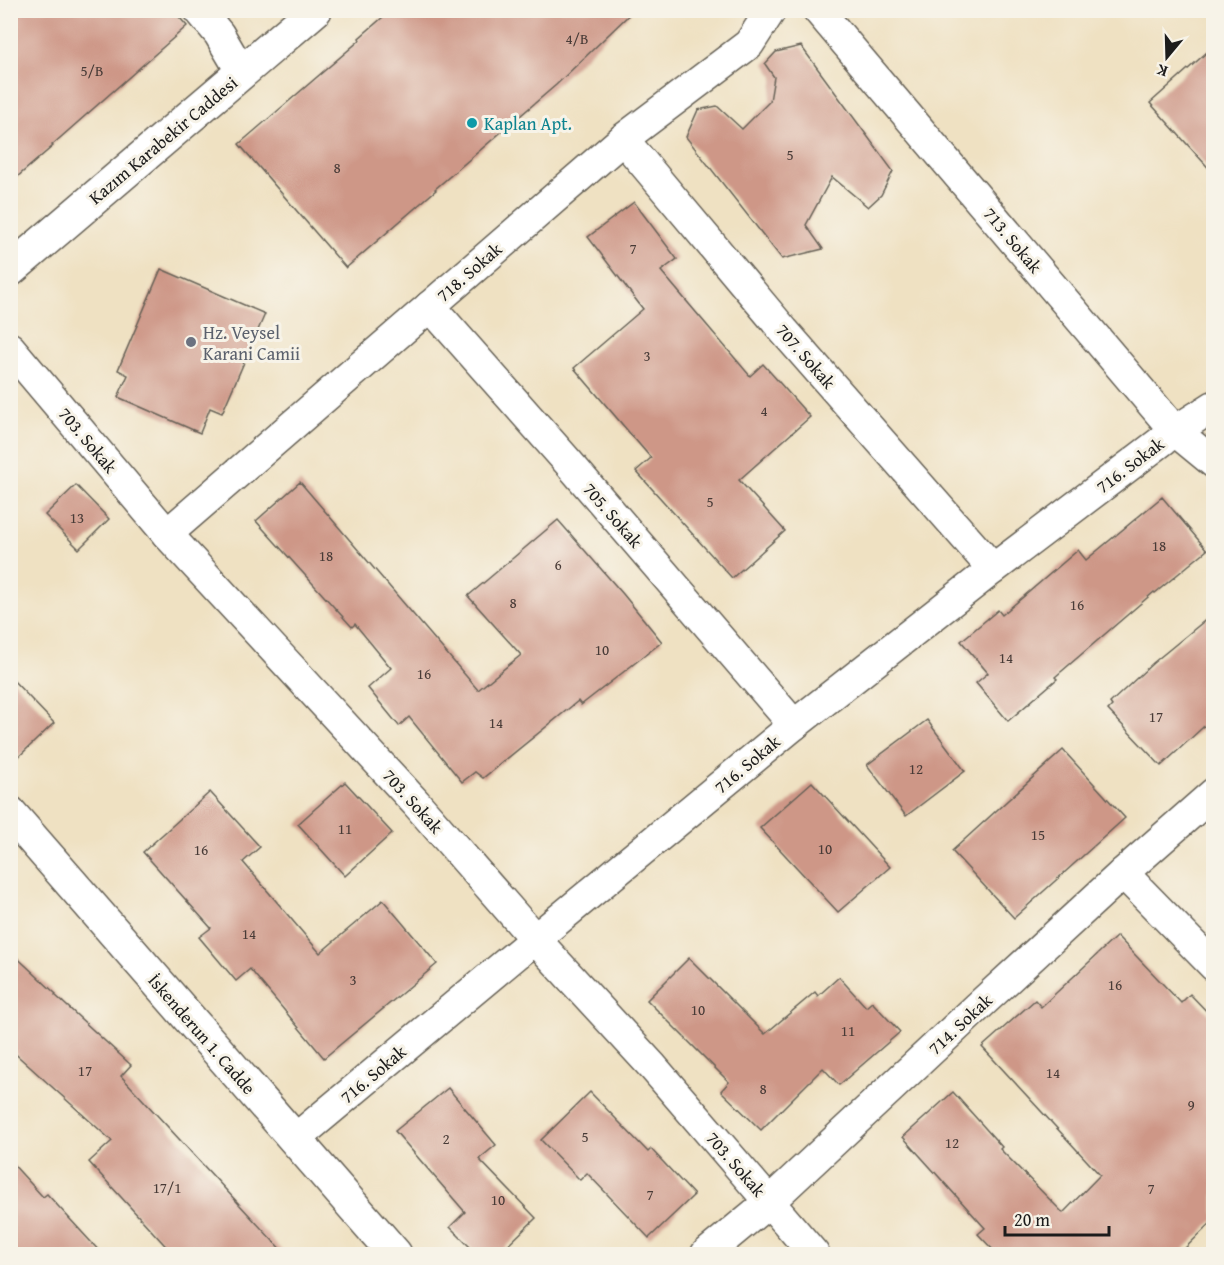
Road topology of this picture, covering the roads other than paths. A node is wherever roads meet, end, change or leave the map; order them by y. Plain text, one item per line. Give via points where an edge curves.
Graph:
1 (199, 10) edge
2 (315, 10) edge
3 (771, 10) edge
4 (818, 10) edge
5 (242, 73) junction
6 (623, 139) junction
7 (10, 270) edge
8 (430, 306) junction
9 (10, 348) edge
10 (1214, 406) edge
11 (1175, 431) junction
12 (1214, 463) edge
13 (167, 534) junction
14 (993, 569) junction
15 (794, 725) junction
16 (1214, 793) edge
17 (10, 813) edge
18 (1123, 873) junction
19 (535, 939) junction
20 (1214, 966) edge
21 (294, 1140) junction
22 (769, 1202) junction
23 (395, 1254) edge
24 (706, 1254) edge
25 (814, 1254) edge

1 - 5 street
2 - 5 street, Kazım Karabekir Caddesi
3 - 6 street, 718. Sokak via 749,44
4 - 11 street, 713. Sokak
5 - 7 street, Kazım Karabekir Caddesi
6 - 8 street, 718. Sokak
6 - 14 street, 707. Sokak via 784,331
8 - 13 street, 718. Sokak
8 - 15 street, 705. Sokak
9 - 13 street, 703. Sokak
10 - 11 street, 716. Sokak
11 - 12 street, 713. Sokak
11 - 14 street, 716. Sokak
13 - 19 street, 703. Sokak via 416,803
14 - 15 street, 716. Sokak
15 - 19 street, 716. Sokak
16 - 18 street, 714. Sokak
17 - 21 street, İskenderun 1. Cadde
18 - 20 street
18 - 22 street, 714. Sokak
19 - 21 street, 716. Sokak
19 - 22 street, 703. Sokak via 653,1067
21 - 23 street, İskenderun 1. Cadde
22 - 24 street, 714. Sokak
22 - 25 street, 703. Sokak

